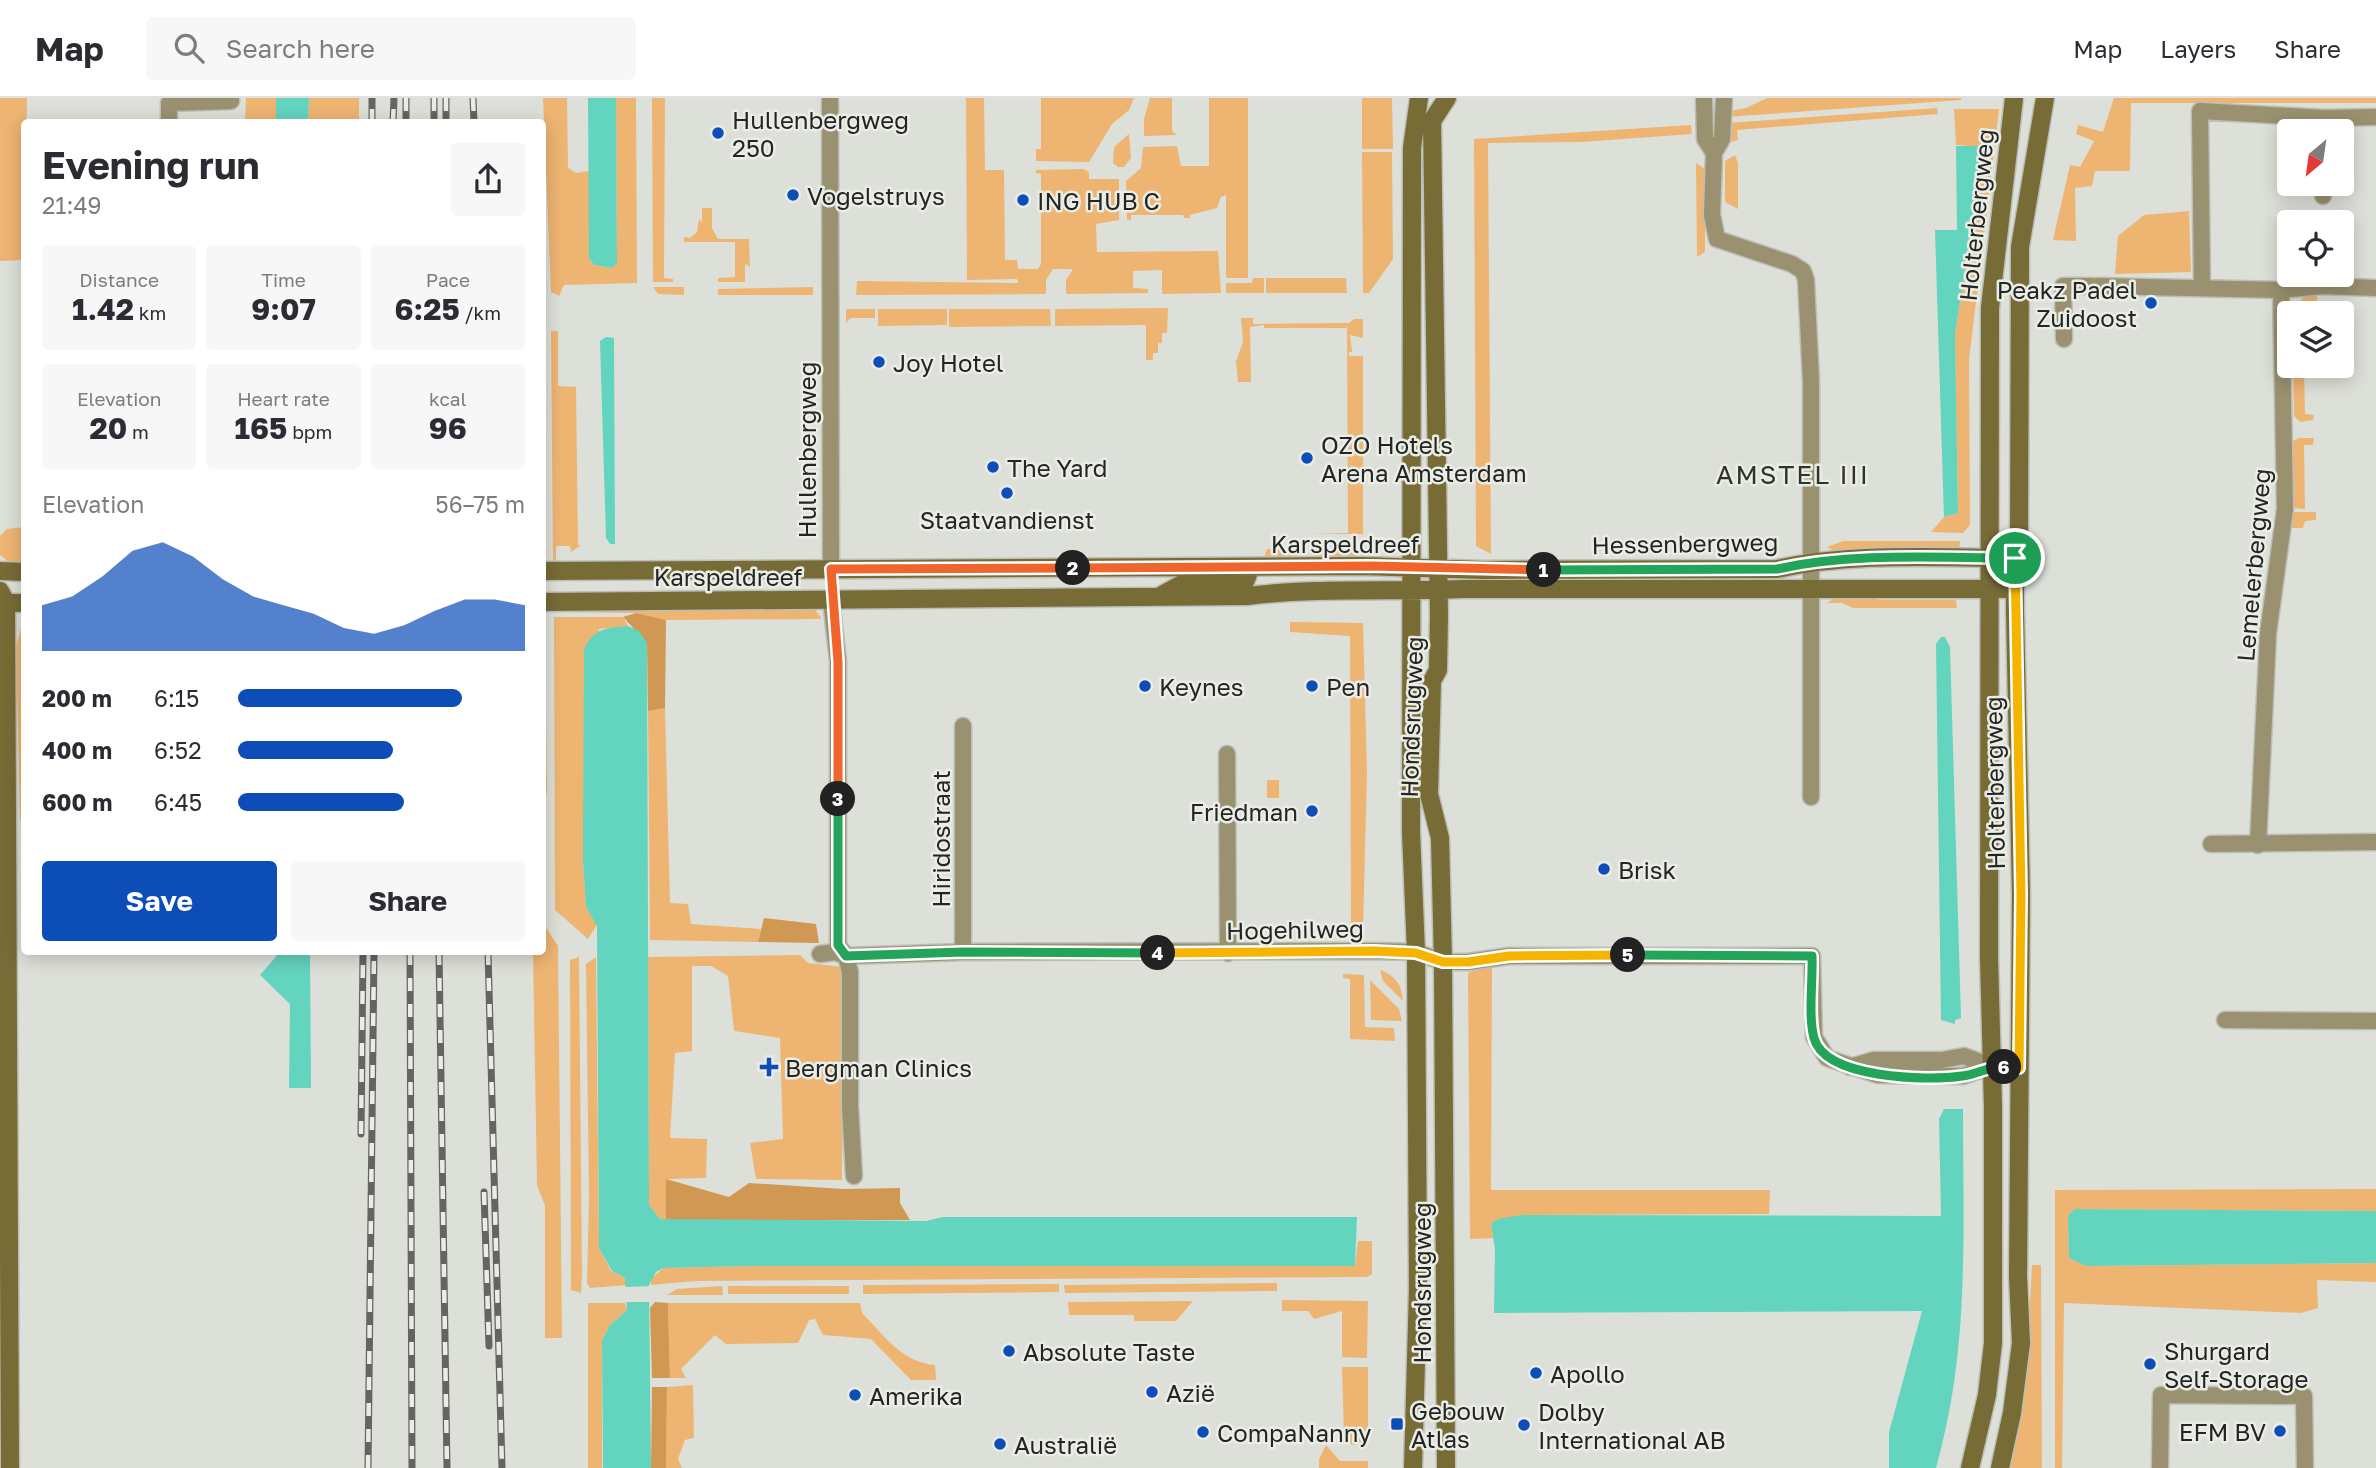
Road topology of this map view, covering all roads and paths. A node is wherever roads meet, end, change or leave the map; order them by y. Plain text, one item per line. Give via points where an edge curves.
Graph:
1 (232, 98) edge
2 (830, 98) edge
3 (1419, 98) edge
4 (1447, 98) edge
5 (1704, 98) edge
6 (1724, 98) edge
7 (2014, 98) edge
8 (2045, 98) edge
9 (2376, 117) edge
10 (169, 119) edge
11 (2277, 119) edge
12 (2354, 120) edge
13 (1714, 153) junction
14 (2354, 285) edge
15 (2202, 287) junction
16 (2293, 287) edge
17 (2376, 288) edge
18 (2280, 290) junction
19 (2064, 339) dead end
20 (1990, 558) junction
21 (2015, 558) junction
22 (1809, 562) junction
23 (1251, 567) junction
24 (1413, 568) junction
25 (831, 569) junction
26 (1040, 569) junction
27 (1439, 569) junction
28 (546, 571) edge
29 (0, 572) edge
30 (21, 572) edge
31 (1810, 587) junction
32 (1990, 589) junction
33 (2015, 589) junction
34 (1439, 590) junction
35 (1412, 593) junction
36 (1159, 596) junction
37 (1040, 597) junction
38 (8, 600) edge
39 (831, 600) junction
40 (546, 602) edge
41 (963, 726) dead end
42 (1227, 754) dead end
43 (1811, 797) dead end
44 (2376, 842) edge
45 (2211, 844) dead end
46 (2258, 845) junction
47 (963, 952) junction
48 (1227, 953) junction
49 (1416, 953) junction
50 (820, 954) dead end
51 (846, 956) junction
52 (1443, 962) junction
53 (2225, 1020) dead end
54 (2376, 1021) edge
55 (1991, 1066) junction
56 (2019, 1068) junction
57 (854, 1176) dead end
58 (10, 1468) edge
59 (1413, 1468) edge
60 (1446, 1468) edge
61 (1970, 1468) edge
62 (2000, 1468) edge
63 (2160, 1468) edge
64 (2305, 1468) edge

1 - 10 street via 231,102 169,103
2 - 25 street, Hullenbergweg
3 - 24 main road, Hondsrugweg via 1412,148
4 - 27 main road, Hondsrugweg via 1432,121
5 - 13 street via 1705,139
6 - 13 street via 1722,139
7 - 20 main road, Holterbergweg via 1990,308
8 - 21 main road, Holterbergweg via 2020,247 2019,539
9 - 12 street
11 - 15 street via 2200,111
13 - 22 street via 1712,215 1717,239 1792,264 1807,280
14 - 17 street
15 - 18 street
15 - 19 street via 2063,286
16 - 18 street
18 - 46 street, Lemelerbergweg via 2285,509 2268,634
20 - 21 main road, Hessenbergweg
20 - 22 main road, Hessenbergweg
20 - 32 main road, Holterbergweg
21 - 33 main road, Holterbergweg
22 - 27 main road, Hessenbergweg via 1777,569
22 - 31 street
23 - 24 main road, Karspeldreef
23 - 26 main road, Karspeldreef
23 - 36 main road, Karspeldreef via 1245,582 1186,582
24 - 27 main road, Karspeldreef
24 - 35 main road, Hondsrugweg
25 - 26 main road, Karspeldreef
25 - 28 main road, Karspeldreef
25 - 39 main road, Hullenbergweg
26 - 37 main road
27 - 34 main road, Hondsrugweg
29 - 30 main road
31 - 32 main road, Hessenbergweg
31 - 34 main road, Hessenbergweg
31 - 43 street
32 - 33 main road, Hessenbergweg
32 - 55 main road, Holterbergweg
33 - 56 main road, Holterbergweg
34 - 35 main road, Hessenbergweg
34 - 52 main road, Hondsrugweg via 1429,794 1440,838
35 - 36 main road, Karspeldreef
35 - 49 main road, Hondsrugweg via 1411,819
36 - 37 main road, Karspeldreef
37 - 39 main road, Karspeldreef
38 - 58 main road
39 - 40 main road, Karspeldreef
39 - 51 street, Hullenbergweg via 838,662 838,945
41 - 47 street, Hiridostraat
42 - 48 street
44 - 46 street
45 - 46 street
47 - 48 street, Hogehilweg
47 - 51 street, Hogehilweg
48 - 49 street, Hogehilweg
49 - 52 street, Hogehilweg
49 - 59 main road, Hondsrugweg via 1418,1289
50 - 51 street, Hogehilweg
51 - 57 street, Hullenbergweg
52 - 55 street, Hogehilweg via 1509,956 1812,956 1814,1037 1827,1058 1878,1075 1963,1076
52 - 60 main road, Hondsrugweg
53 - 54 street
55 - 56 street
55 - 61 main road, Holterbergweg via 1993,1343 1987,1395
56 - 62 main road, Holterbergweg via 2021,1343
63 - 64 street via 2161,1395 2213,1395 2304,1396

